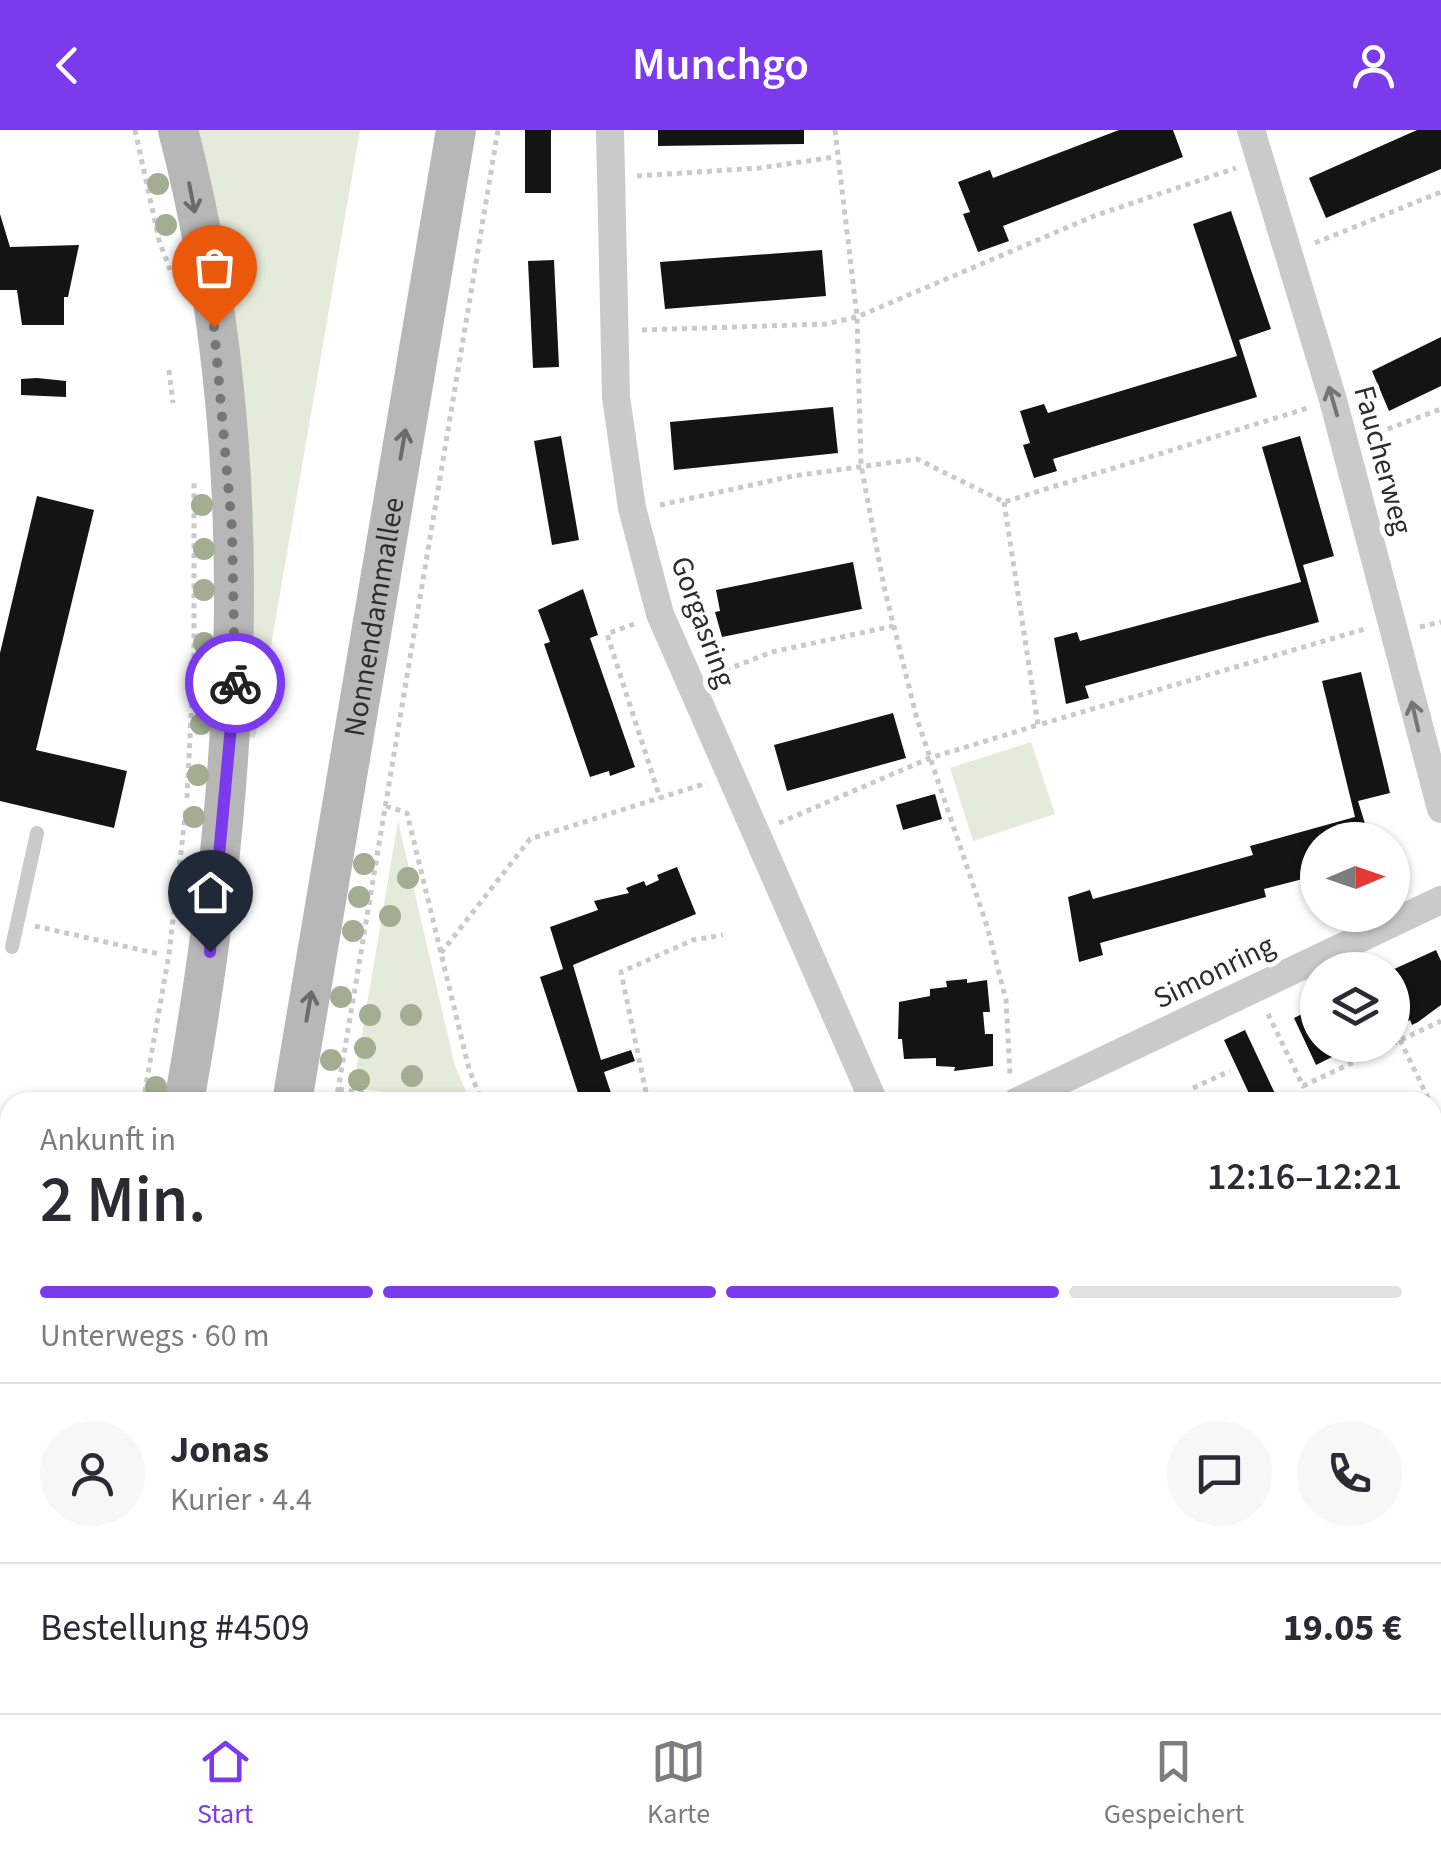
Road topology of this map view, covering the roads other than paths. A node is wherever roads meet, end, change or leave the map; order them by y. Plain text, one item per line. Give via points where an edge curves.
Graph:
1 (178, 130) edge
2 (456, 130) edge
3 (610, 130) edge
4 (1250, 130) edge
5 (1441, 809) edge
6 (37, 833) dead end
7 (1441, 900) edge
8 (12, 947) dead end
9 (186, 1092) edge
10 (294, 1092) edge
11 (870, 1092) edge
12 (1019, 1092) edge

1 -> 9 main road via 224,412 235,678 219,884
10 -> 2 main road, Nonnendammallee
3 - 11 street, Gorgasring via 616,397 632,508 660,614
5 -> 4 street, Faucherweg via 1402,625
6 - 8 lane
7 - 12 street, Simonring

